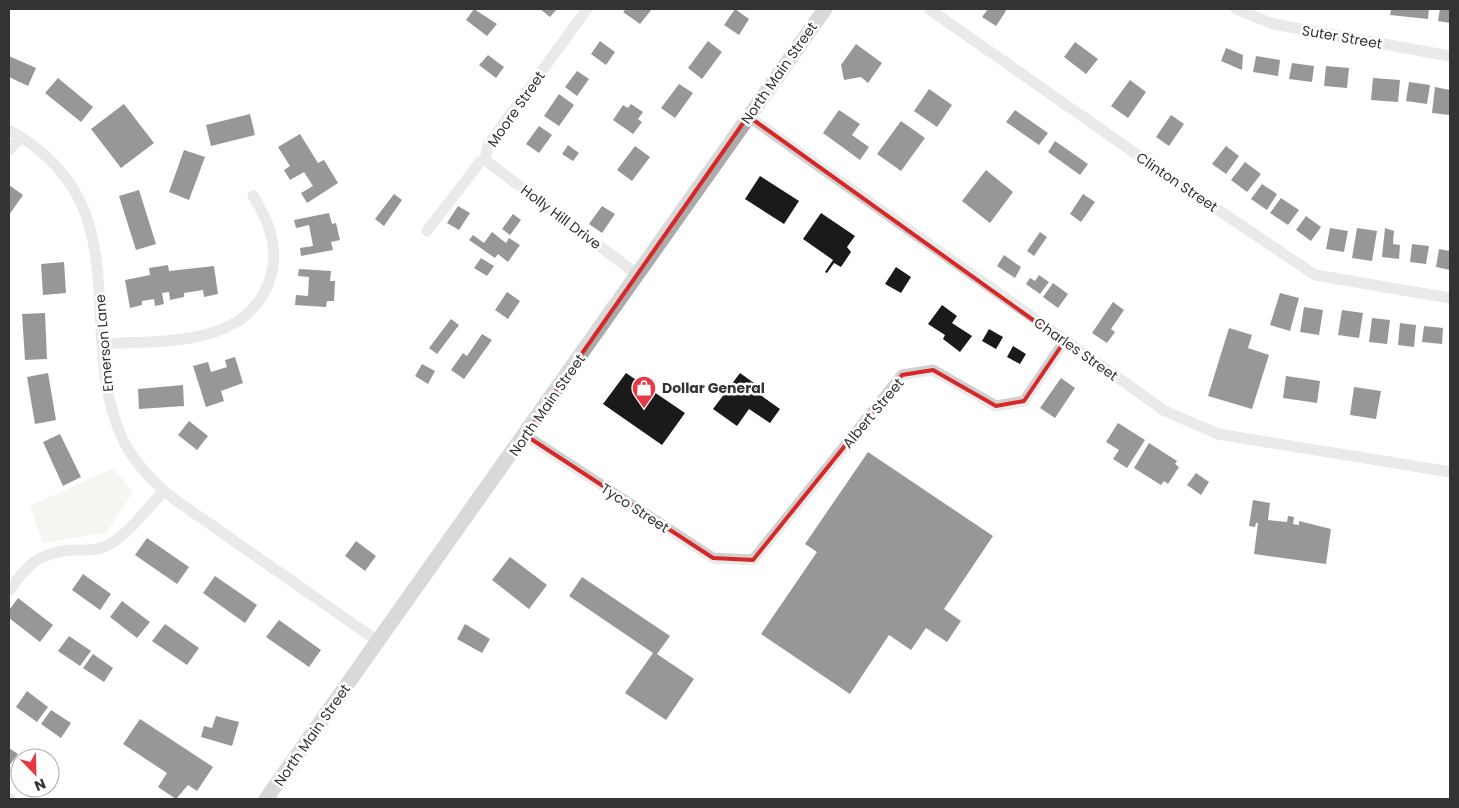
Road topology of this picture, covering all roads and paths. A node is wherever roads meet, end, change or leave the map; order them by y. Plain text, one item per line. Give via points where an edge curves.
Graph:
1 (587, 9) edge
2 (825, 9) edge
3 (929, 9) edge
4 (1236, 9) edge
5 (1450, 56) edge
6 (748, 116) junction
7 (9, 130) edge
8 (21, 137) junction
9 (9, 150) edge
10 (485, 160) junction
11 (253, 196) dead end
12 (427, 231) dead end
13 (638, 275) junction
14 (1450, 298) edge
15 (1064, 342) junction
16 (104, 344) junction
17 (525, 435) junction
18 (1450, 472) edge
19 (164, 491) junction
20 (753, 560) joint
21 (9, 591) edge
22 (379, 642) junction
23 (266, 799) edge

1 - 10 street, Moore Street via 488,145
2 - 6 main road, North Main Street
3 - 14 street, Clinton Street via 1314,275
4 - 5 street, Suter Street via 1273,24
6 - 13 main road, North Main Street
6 - 15 street, Charles Street
7 - 8 street, Emerson Lane
8 - 9 street
8 - 16 street, Emerson Lane via 52,160 80,200 96,257
10 - 12 street, Moore Street via 480,162
10 - 13 street, Holly Hill Drive
11 - 16 street via 268,226 273,259 269,282 253,309 236,323 208,334
13 - 17 main road, North Main Street
15 - 18 street, Charles Street via 1165,411 1218,434
15 - 20 street, Albert Street via 1024,401 996,406 934,370 902,375
16 - 19 street, Emerson Lane via 107,387 117,425 136,461
17 - 20 street, Tyco Street via 713,558
17 - 22 main road, North Main Street
19 - 21 street via 118,539 102,548 64,551 41,557 25,568
19 - 22 street, Emerson Lane
22 - 23 main road, North Main Street

